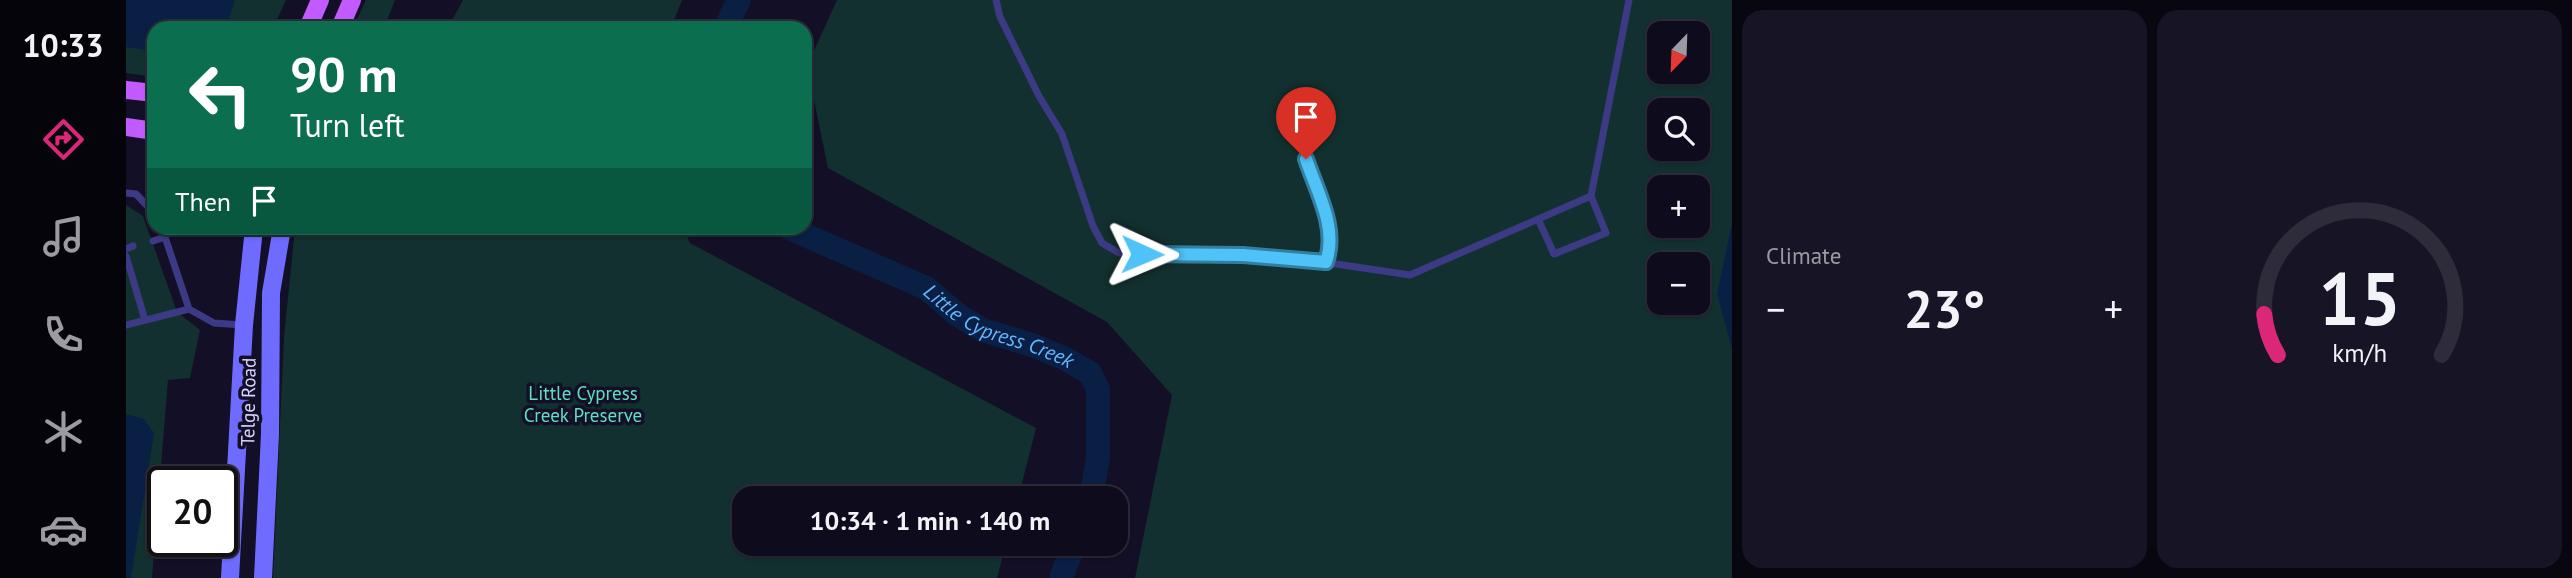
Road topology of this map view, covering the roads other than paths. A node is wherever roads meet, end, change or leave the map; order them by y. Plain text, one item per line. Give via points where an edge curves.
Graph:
1 (320, 0) edge
2 (352, 0) edge
3 (996, 0) edge
4 (1629, 0) edge
5 (311, 21) edge
6 (343, 21) edge
7 (126, 90) edge
8 (147, 92) edge
9 (126, 127) edge
10 (147, 130) edge
11 (1306, 159) dead end
12 (126, 193) edge
13 (1591, 196) junction
14 (147, 206) edge
15 (1538, 219) junction
16 (253, 235) edge
17 (281, 235) edge
18 (165, 237) joint
19 (153, 241) dead end
20 (171, 255) junction
21 (126, 256) edge
22 (160, 258) dead end
23 (1326, 262) junction
24 (139, 264) dead end
25 (130, 267) junction
26 (179, 279) junction
27 (168, 282) dead end
28 (146, 287) dead end
29 (136, 290) junction
30 (189, 309) junction
31 (145, 320) junction
32 (126, 325) edge
33 (244, 325) junction
34 (230, 578) edge
35 (262, 578) edge

1 - 5 main road
2 - 6 main road
3 - 23 lane via 1033,85 1062,134 1102,243 1119,253
4 - 13 lane
7 - 8 main road
9 - 10 main road
11 - 23 lane via 1328,222 1331,250
12 - 14 lane via 136,194
13 - 15 lane
13 - 15 lane via 1606,233 1554,254
15 - 23 lane via 1410,275
16 - 33 main road, Telge Road
17 - 35 main road, Telge Road via 271,293
18 - 19 lane
18 - 20 lane
20 - 22 lane
20 - 26 lane
21 - 25 lane
24 - 25 lane
25 - 29 lane
26 - 27 lane
26 - 30 lane
28 - 29 lane
29 - 31 lane
30 - 31 lane
30 - 33 lane via 214,323
31 - 32 lane
33 - 34 main road, Telge Road

